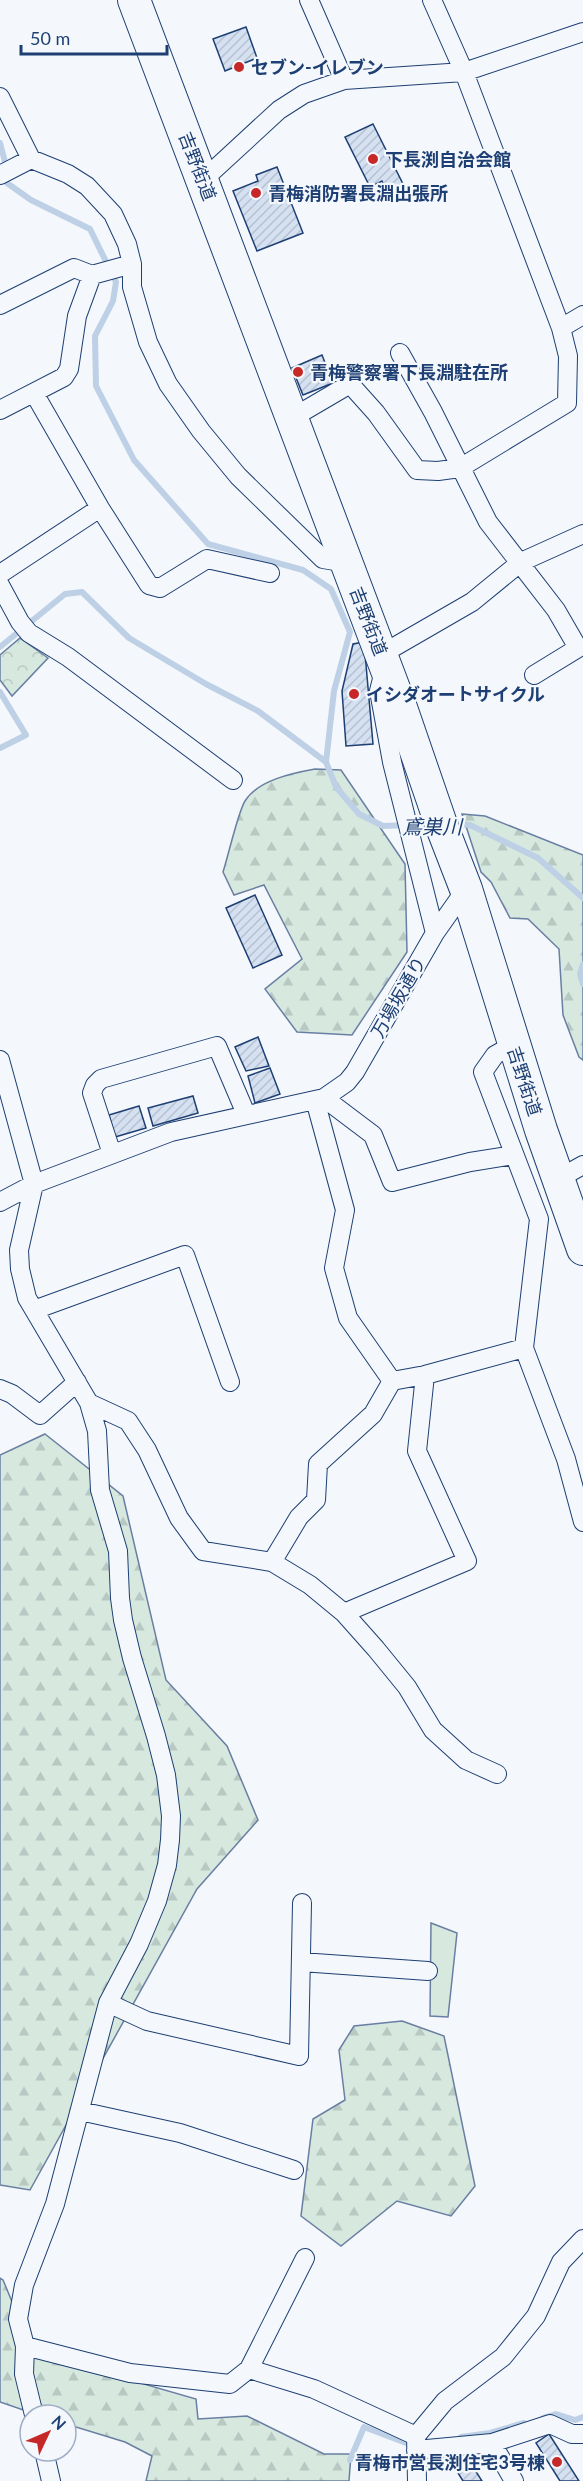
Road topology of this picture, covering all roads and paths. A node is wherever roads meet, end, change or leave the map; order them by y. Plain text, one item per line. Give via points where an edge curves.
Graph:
1 (134, 0) edge
2 (309, 0) edge
3 (432, 0) edge
4 (583, 32) edge
5 (464, 72) junction
6 (345, 80) junction
7 (0, 97) edge
8 (25, 162) junction
9 (0, 175) edge
10 (203, 180) junction
11 (128, 265) junction
12 (95, 274) junction
13 (0, 305) edge
14 (583, 315) edge
15 (561, 328) junction
16 (400, 353) dead end
17 (34, 393) junction
18 (0, 410) edge
19 (292, 418) junction
20 (460, 468) junction
21 (100, 508) junction
22 (583, 534) edge
23 (521, 562) junction
24 (347, 563) junction
25 (270, 573) dead end
26 (0, 574) edge
27 (0, 585) edge
28 (384, 659) junction
29 (534, 675) dead end
30 (233, 780) dead end
31 (466, 889) junction
32 (435, 933) junction
33 (513, 1045) junction
34 (0, 1060) edge
35 (320, 1099) junction
36 (246, 1114) junction
37 (112, 1154) junction
38 (514, 1155) junction
39 (570, 1172) edge
40 (34, 1184) junction
41 (0, 1202) edge
42 (583, 1249) edge
43 (34, 1310) junction
44 (524, 1348) junction
45 (424, 1375) junction
46 (392, 1381) junction
47 (76, 1382) junction
48 (230, 1382) dead end
49 (0, 1389) edge
50 (89, 1403) junction
51 (583, 1522) edge
52 (272, 1562) junction
53 (344, 1613) junction
54 (497, 1774) dead end
55 (302, 1903) dead end
56 (302, 1962) junction
57 (428, 1971) dead end
58 (108, 2002) junction
59 (80, 2110) junction
60 (294, 2170) dead end
61 (583, 2239) edge
62 (305, 2258) dead end
63 (25, 2346) junction
64 (249, 2369) junction
65 (31, 2403) edge
66 (583, 2434) edge
67 (416, 2443) junction
68 (492, 2444) junction
69 (47, 2463) edge
70 (51, 2481) edge
71 (417, 2481) edge
72 (514, 2481) edge

1 - 10 highway, 吉野街道
2 - 6 street
3 - 5 street
4 - 5 street
5 - 6 street
5 - 15 street
6 - 10 street via 304,94 279,110
7 - 8 street
8 - 9 street
8 - 11 street via 68,174 87,186 113,214 127,244
10 - 19 highway, 吉野街道
11 - 12 street
11 - 24 street via 148,342 168,384 188,412 238,476 323,559
12 - 13 street via 74,268
12 - 17 street via 75,324 69,369 64,377
14 - 15 street
15 - 20 street via 568,356 567,403
16 - 20 street
17 - 18 street
17 - 21 street
19 - 20 street via 350,384 376,412 417,470
19 - 24 highway, 吉野街道
20 - 23 street via 488,522
21 - 25 street via 149,585 160,588 207,559
21 - 26 street
22 - 23 street
23 - 28 street via 472,602
23 - 29 street via 578,648
24 - 28 highway, 吉野街道
27 - 30 street via 25,627
28 - 31 highway, 吉野街道
28 - 32 street via 379,691 392,762
31 - 32 street, 万場坂通り
31 - 33 highway, 吉野街道
32 - 35 street, 万場坂通り via 355,1072 347,1082
33 - 38 street via 495,1055 483,1072
33 - 39 highway, 吉野街道
34 - 40 street
35 - 36 street
35 - 38 street via 373,1135 392,1182
35 - 46 street via 345,1210 334,1268 348,1318
36 - 37 street via 171,1132
36 - 37 street via 217,1046 101,1079 92,1094
37 - 40 street
38 - 44 street via 539,1220
39 - 42 highway, 吉野街道
40 - 41 street
40 - 43 street via 20,1250 20,1269
43 - 47 street
43 - 48 street via 185,1256
44 - 45 street
44 - 51 street via 566,1459
45 - 46 street
45 - 53 street via 417,1451 467,1561
46 - 52 street via 373,1414 318,1464 316,1500 299,1517
47 - 49 street via 40,1415
47 - 50 street
50 - 52 street via 128,1420 147,1450 179,1518 204,1551
50 - 58 street via 97,1431 100,1490 118,1551 123,1620 161,1755 171,1816 166,1865 157,1901
52 - 53 street via 310,1585
53 - 54 street via 406,1687 433,1730 466,1760
55 - 56 street
56 - 57 street
56 - 58 street via 299,2056 147,2021
58 - 59 street
59 - 60 street via 180,2133
59 - 63 street via 55,2204 24,2285 18,2319
61 - 67 street via 561,2262 536,2316 503,2357 445,2402
62 - 64 street
63 - 64 street via 130,2373 230,2384
63 - 65 street via 24,2374
64 - 67 street via 314,2389
66 - 68 street via 572,2434 550,2424
67 - 68 street
67 - 71 street
68 - 72 street
69 - 70 street

